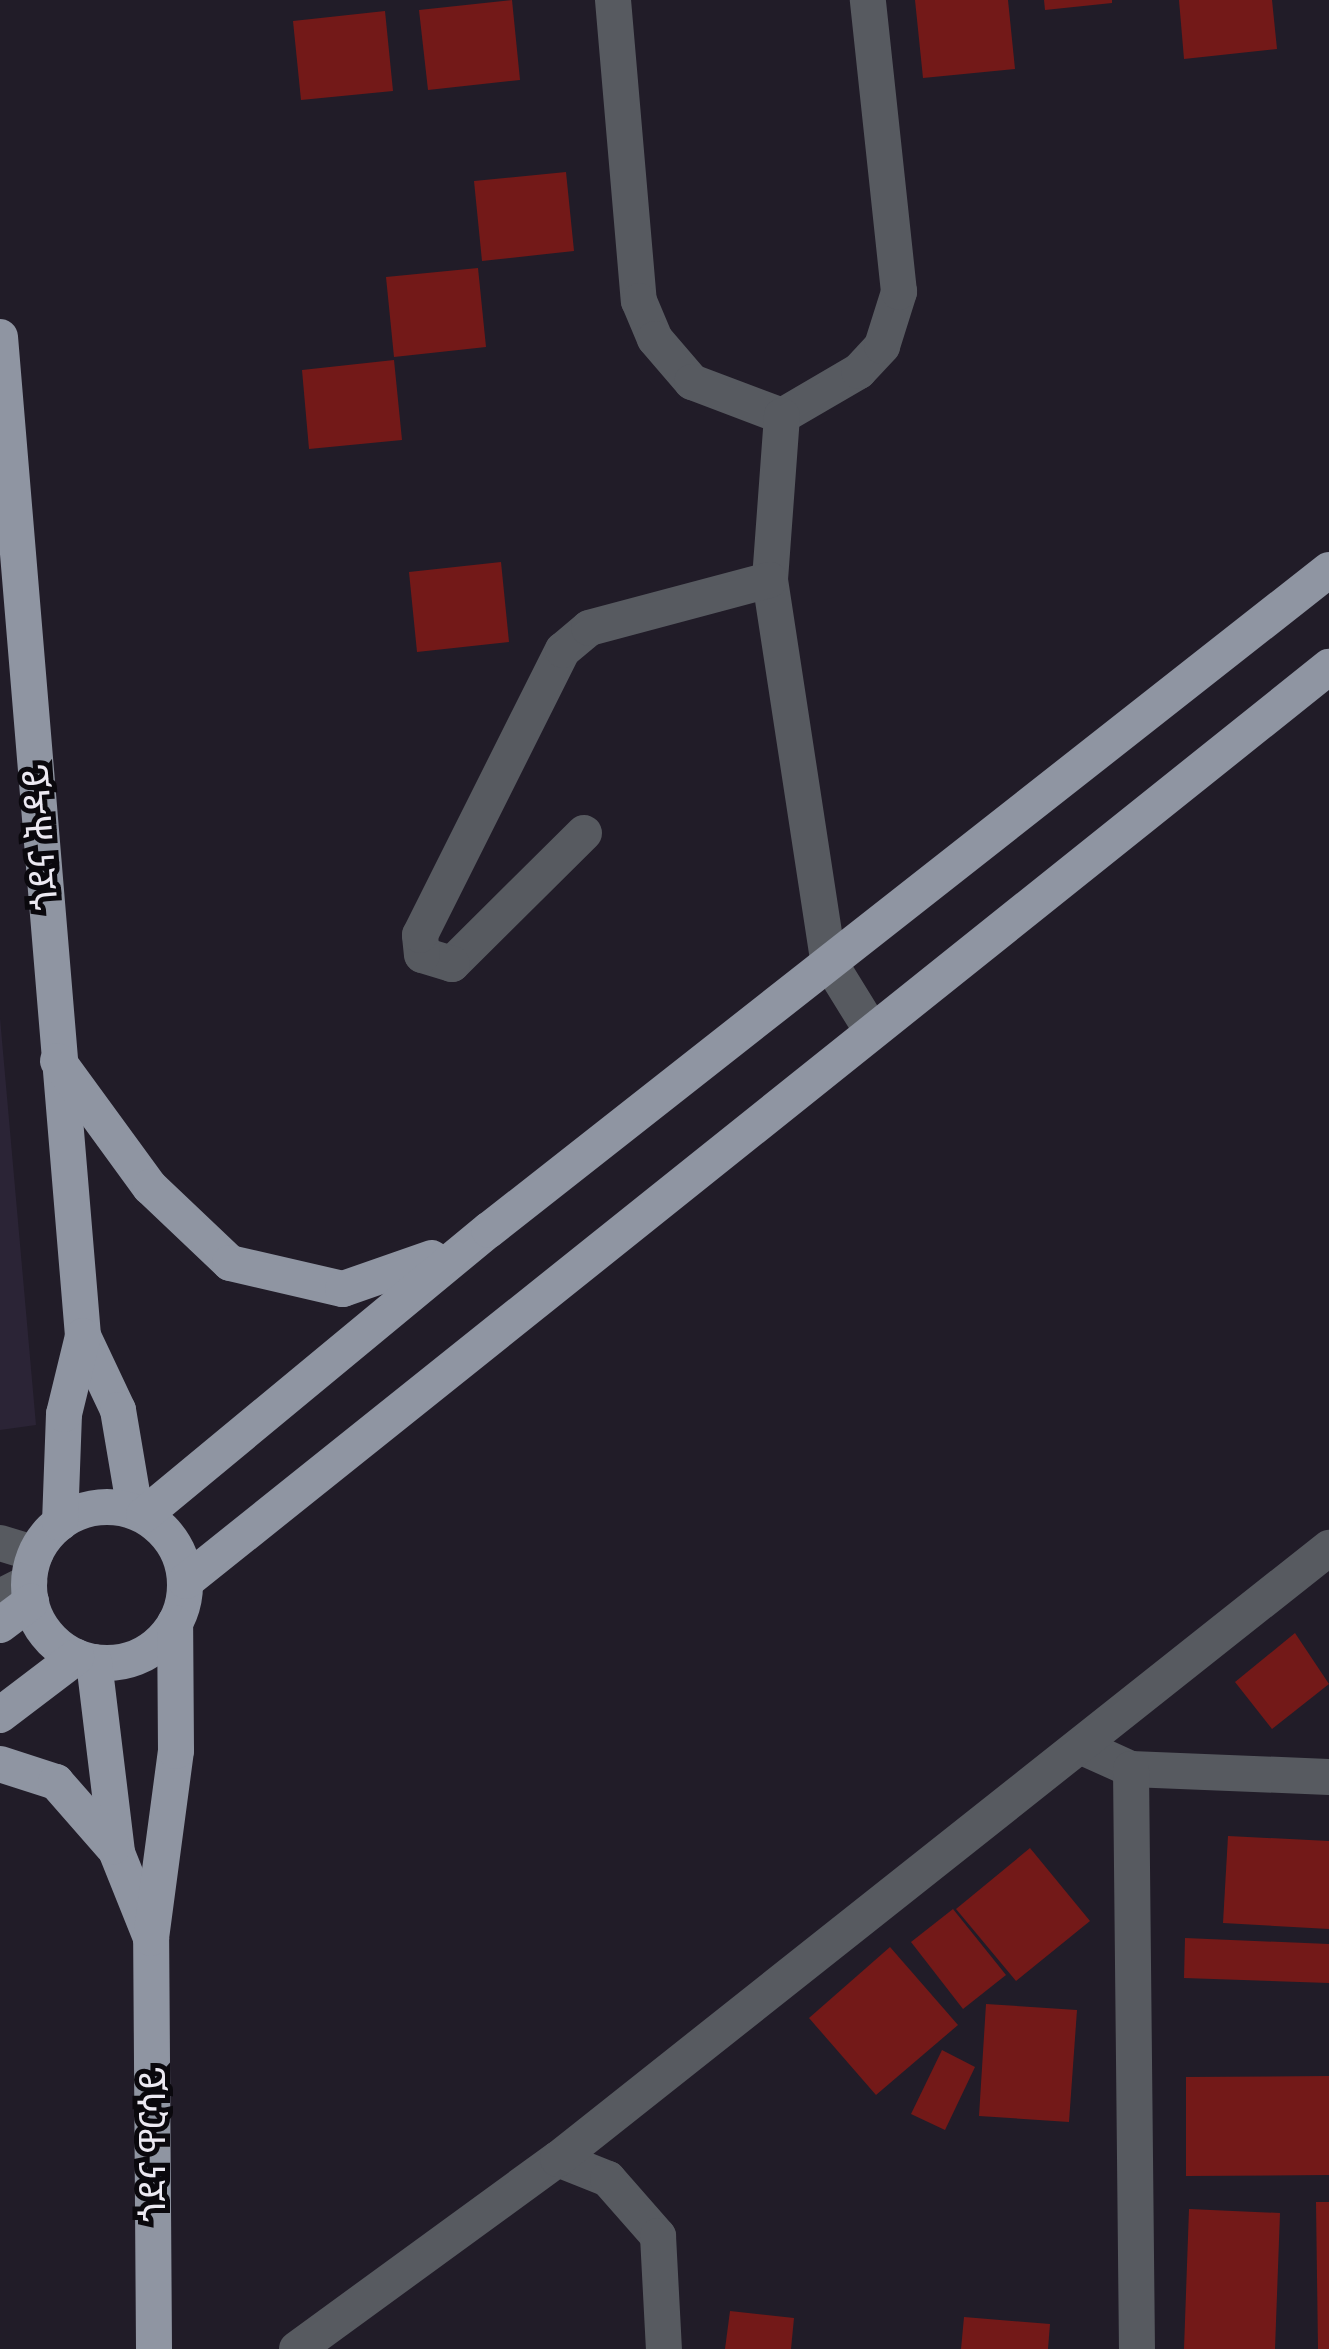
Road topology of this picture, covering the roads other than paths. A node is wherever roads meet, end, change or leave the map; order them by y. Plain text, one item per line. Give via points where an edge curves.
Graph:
1 (613, 0) edge
2 (868, 0) edge
3 (0, 338) edge
4 (782, 416) junction
5 (1329, 570) edge
6 (770, 580) junction
7 (1329, 668) edge
8 (584, 832) dead end
9 (828, 960) junction
10 (870, 1028) junction
11 (55, 1056) junction
12 (489, 1230) junction
13 (83, 1336) junction
14 (140, 1513) junction
15 (59, 1523) junction
16 (0, 1543) edge
17 (1329, 1548) edge
18 (186, 1581) junction
19 (24, 1584) edge
20 (175, 1623) junction
21 (0, 1625) edge
22 (85, 1659) junction
23 (0, 1715) edge
24 (1080, 1746) junction
25 (0, 1764) edge
26 (1130, 1769) junction
27 (1329, 1778) edge
28 (117, 1853) junction
29 (151, 1938) junction
30 (558, 2159) junction
31 (154, 2349) edge
32 (297, 2349) edge
33 (664, 2349) edge
34 (1137, 2349) edge

1 - 4 street via 639,301 655,339 692,382
2 - 4 street via 899,292 882,346 859,371
3 - 11 main road, ጎደና ሕዳይ
4 - 6 street
5 - 9 main road
6 - 8 street via 589,628 563,650 420,935 422,955 452,964
6 - 9 street
7 - 10 main road
9 - 10 street
9 - 12 main road
10 - 18 main road
11 - 12 main road via 150,1187 230,1263 343,1289 400,1274
11 - 13 main road, ጎደና ሕዳይ
12 - 14 main road
13 - 14 main road via 118,1410
13 - 15 main road via 64,1414
14 - 15 main road via 83,1510
14 - 18 main road via 174,1543
15 - 19 main road
16 - 19 street
17 - 24 street
18 - 20 main road
19 - 21 main road
19 - 22 main road via 48,1634
20 - 22 main road via 154,1647
20 - 29 main road via 176,1751
22 - 23 main road
22 - 28 main road
24 - 26 street
24 - 30 street
25 - 28 main road via 56,1782
26 - 27 street
26 - 34 street
28 - 29 main road
29 - 31 main road, ጎደና ዋርሳይ
30 - 32 street
30 - 33 street via 608,2180 658,2236

